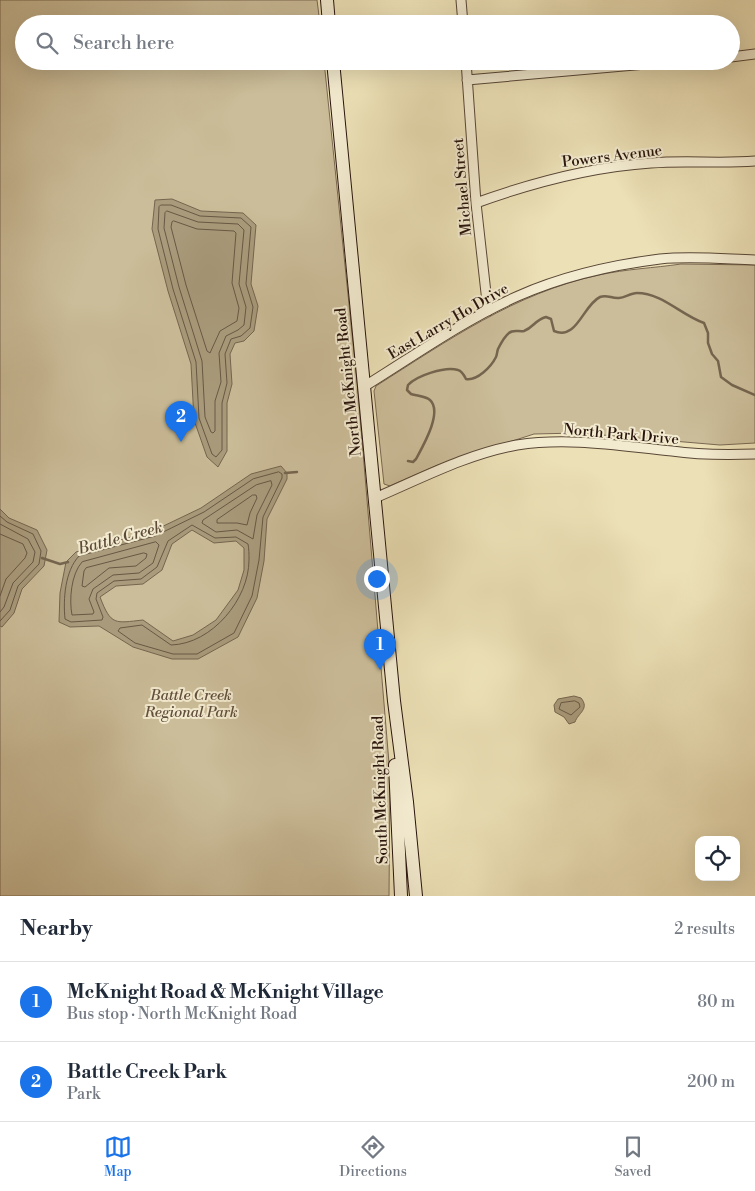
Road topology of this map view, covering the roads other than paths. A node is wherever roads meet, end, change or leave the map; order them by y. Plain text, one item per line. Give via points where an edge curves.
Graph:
1 (327, 0) edge
2 (460, 0) edge
3 (328, 15) edge
4 (462, 15) edge
5 (755, 54) edge
6 (740, 56) edge
7 (334, 70) edge
8 (467, 70) edge
9 (580, 70) edge
10 (468, 80) junction
11 (755, 161) edge
12 (476, 202) junction
13 (755, 260) edge
14 (488, 311) junction
15 (365, 386) junction
16 (755, 454) edge
17 (375, 498) junction
18 (394, 700) junction
19 (400, 896) edge
20 (416, 896) edge

1 - 3 main road
2 - 4 street
5 - 6 street
7 - 15 main road, North McKnight Road
8 - 10 street, Michael Street
9 - 10 street
10 - 12 street, Michael Street
11 - 12 street, Powers Avenue via 654,162 595,169 536,182
12 - 14 street, Michael Street
13 - 14 street, East Larry Ho Drive via 662,259 606,268 548,284
14 - 15 street, East Larry Ho Drive
15 - 17 main road, North McKnight Road
16 - 17 street, North Park Drive via 695,454 588,442 518,445 446,466
17 - 18 main road, North McKnight Road
18 - 19 main road, South McKnight Road
18 - 20 main road, South McKnight Road

